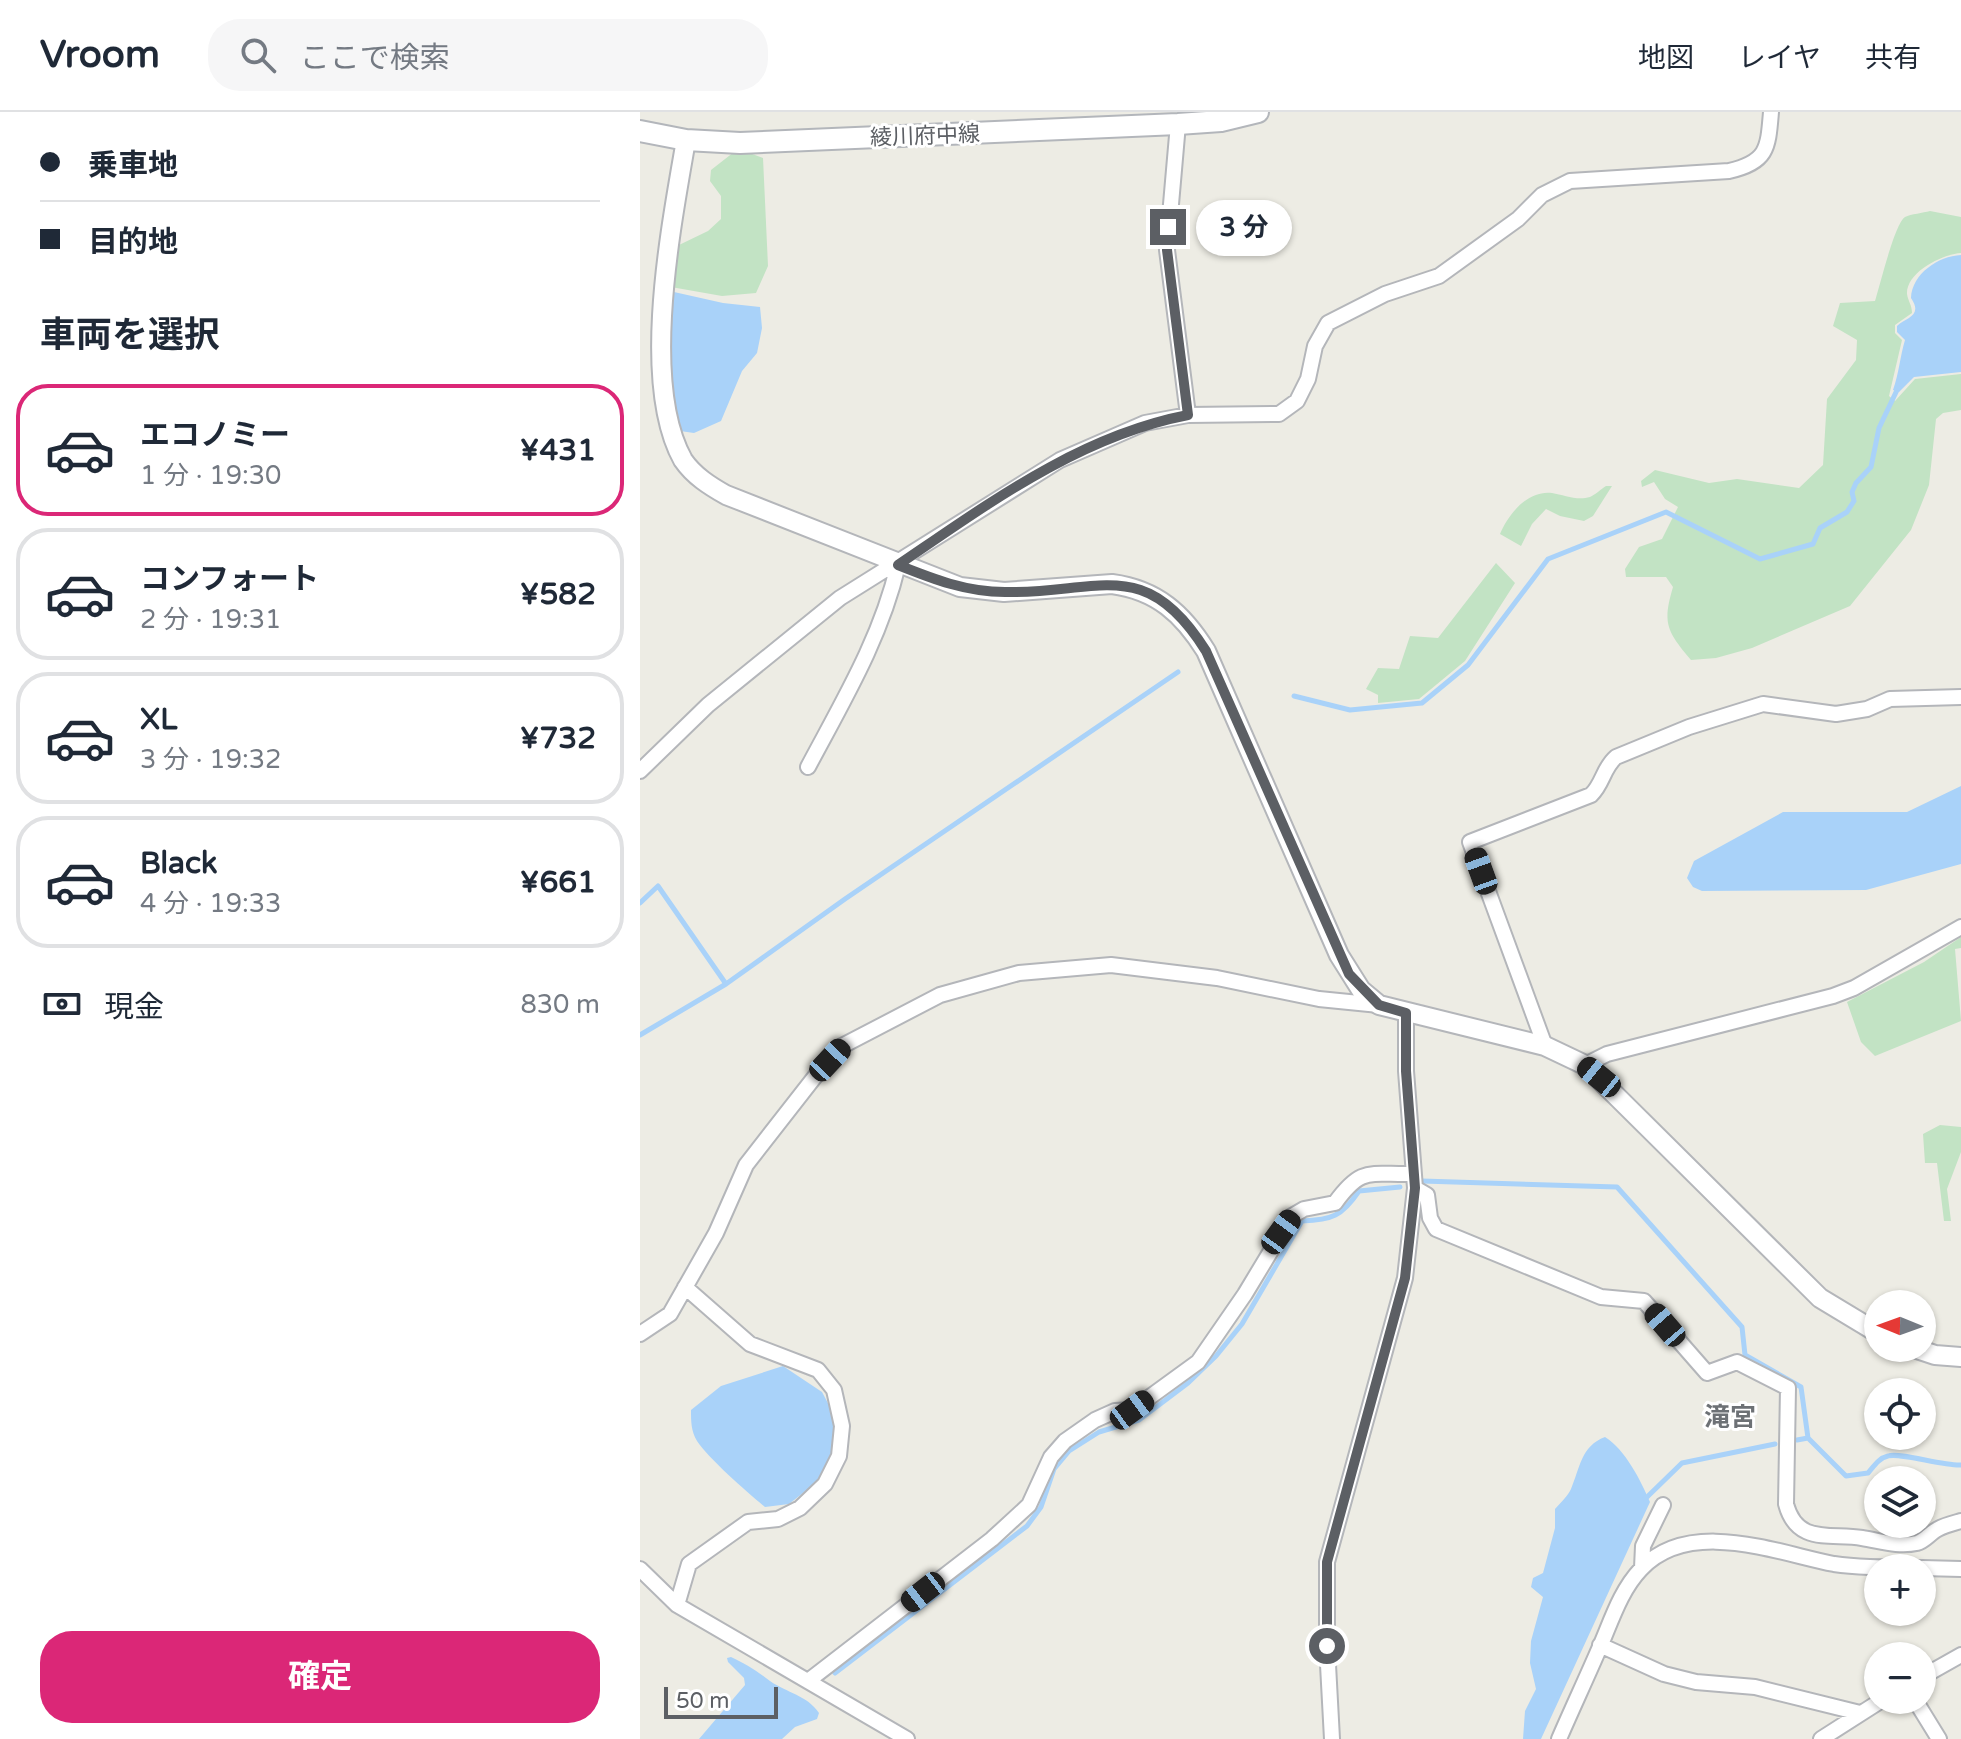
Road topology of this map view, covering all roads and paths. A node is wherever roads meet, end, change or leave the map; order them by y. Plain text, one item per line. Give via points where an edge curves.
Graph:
1 (1258, 112) edge
2 (1771, 112) edge
3 (1178, 124) junction
4 (640, 131) edge
5 (686, 140) junction
6 (1188, 415) junction
7 (898, 565) junction
8 (1961, 697) edge
9 (808, 767) dead end
10 (640, 771) edge
11 (1961, 927) edge
12 (1379, 1005) junction
13 (1406, 1013) junction
14 (1545, 1046) junction
15 (1585, 1065) junction
16 (1413, 1181) junction
17 (685, 1287) junction
18 (1864, 1325) edge
19 (640, 1334) edge
20 (1936, 1355) edge
21 (1961, 1357) edge
22 (1663, 1505) dead end
23 (1961, 1521) edge
24 (1864, 1565) edge
25 (1642, 1568) junction
26 (1936, 1568) edge
27 (640, 1569) edge
28 (1961, 1569) edge
29 (677, 1605) junction
30 (1600, 1645) junction
31 (1961, 1655) edge
32 (1936, 1669) edge
33 (808, 1681) junction
34 (1864, 1711) edge
35 (1860, 1713) junction
36 (1924, 1714) edge
37 (907, 1739) edge
38 (1332, 1739) edge
39 (1559, 1739) edge
40 (1821, 1739) edge
41 (1939, 1739) edge

1 - 3 main road, 綾川府中線
2 - 6 street via 1769,143 1749,166 1570,181 1542,195 1518,219 1439,276 1352,308 1328,323 1297,401 1279,414
3 - 5 main road, 綾川府中線 via 740,143
3 - 6 street via 1167,250
4 - 5 main road, 綾川府中線
5 - 7 street via 656,334 660,398 673,442 695,474 726,495
6 - 7 street via 1145,423 1060,460
7 - 9 street via 872,645
7 - 10 street via 840,598 708,705
7 - 12 street via 984,591 1128,586 1178,612 1206,651 1339,955 1361,990
8 - 14 street via 1890,699 1836,714 1763,704 1616,757 1591,795 1470,842
11 - 15 street via 1833,996 1607,1054
12 - 13 street
12 - 17 street via 1111,965 1019,973 940,995 842,1046 817,1074 746,1165
13 - 14 street
13 - 16 street
14 - 15 street
15 - 18 street via 1820,1298
16 - 23 street via 1427,1195 1436,1229 1601,1297 1644,1301 1707,1373 1737,1362 1788,1388 1786,1504 1790,1519 1807,1532 1901,1544 1921,1542
16 - 33 street via 1362,1176 1351,1181 1335,1203 1292,1216 1198,1362 1132,1410 1095,1420 1065,1441 1051,1457 1029,1505
16 - 38 street via 1405,1278 1327,1562
17 - 19 street via 670,1314
17 - 29 street via 750,1344 818,1370 834,1390 842,1426 839,1456 825,1484 800,1508 778,1519 748,1522 689,1564
20 - 21 street
22 - 25 street via 1643,1546
24 - 25 street via 1701,1541 1663,1553
25 - 30 street via 1616,1606
26 - 28 street
27 - 29 street
29 - 33 street
30 - 35 street via 1664,1674 1755,1687
30 - 39 street
31 - 32 street
33 - 37 street
34 - 35 street
35 - 40 street
36 - 41 street

